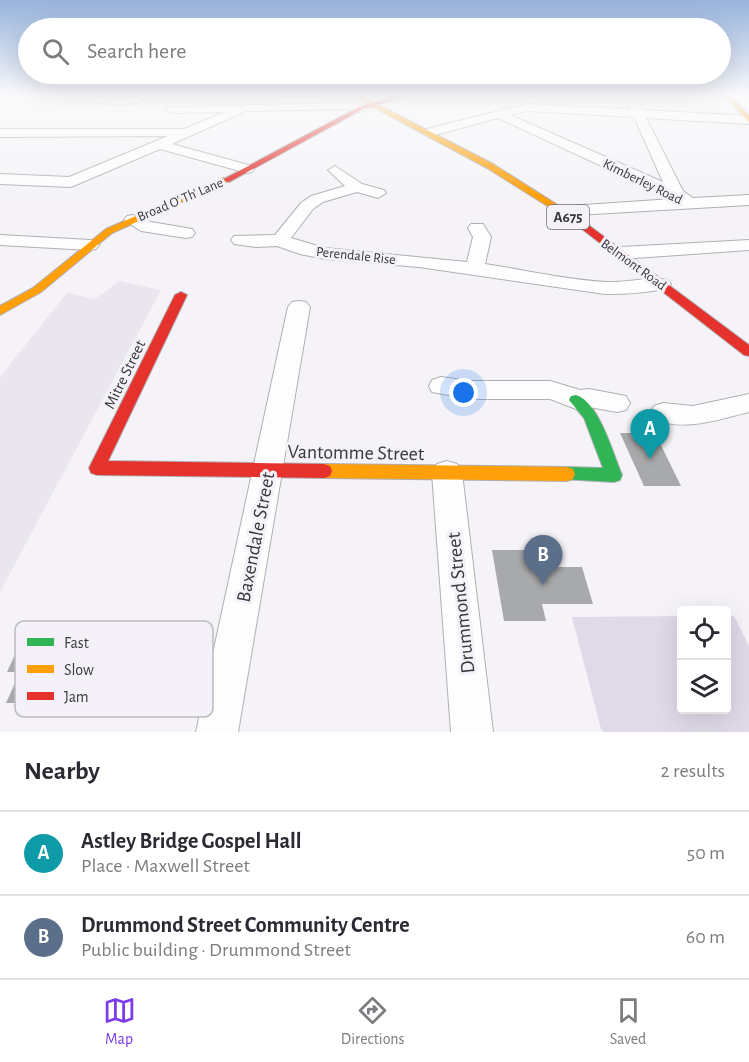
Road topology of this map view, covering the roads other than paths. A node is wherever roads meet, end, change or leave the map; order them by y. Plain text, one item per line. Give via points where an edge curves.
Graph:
1 (192, 130) edge
2 (315, 130) edge
3 (422, 130) edge
4 (438, 130) edge
5 (533, 130) edge
6 (647, 130) edge
7 (0, 133) edge
8 (185, 133) junction
9 (428, 133) junction
10 (159, 144) junction
11 (247, 169) junction
12 (335, 170) dead end
13 (0, 179) edge
14 (357, 187) junction
15 (378, 193) dead end
16 (682, 198) junction
17 (749, 200) edge
18 (559, 210) junction
19 (133, 220) junction
20 (478, 225) dead end
21 (186, 233) dead end
22 (0, 240) edge
23 (240, 240) dead end
24 (280, 240) junction
25 (90, 245) junction
26 (749, 245) edge
27 (621, 254) junction
28 (474, 268) junction
29 (661, 284) junction
30 (181, 295) dead end
31 (299, 307) dead end
32 (0, 310) edge
33 (749, 352) edge
34 (441, 386) dead end
35 (576, 400) junction
36 (617, 403) dead end
37 (749, 403) edge
38 (663, 413) dead end
39 (97, 468) joint
40 (267, 470) junction
41 (447, 473) junction
42 (217, 732) edge
43 (472, 732) edge

1 - 8 street
2 - 11 main road, Broad O' Th' Lane
3 - 9 main road, Belmont Road / A675
4 - 9 street
5 - 16 street, Kimberley Road
6 - 16 street
7 - 8 street
8 - 10 street
9 - 18 main road, Belmont Road / A675 via 497,170
10 - 11 street
10 - 13 street via 71,182
11 - 19 main road, Broad O' Th' Lane
12 - 14 street
14 - 15 street
14 - 24 street via 307,206
16 - 17 street
16 - 18 street
18 - 27 main road, Belmont Road / A675
19 - 21 street
19 - 25 main road, Broad O' Th' Lane
20 - 28 street via 482,237
22 - 25 street
23 - 24 street, Perendale Rise
24 - 28 street, Perendale Rise via 315,251
25 - 32 main road, Broad O' Th' Lane via 37,290
26 - 27 street
27 - 29 main road, Belmont Road / A675
28 - 29 street, Perendale Rise via 605,288
29 - 33 main road, Belmont Road / A675
30 - 39 main road, Mitre Street
31 - 40 street, Baxendale Street
34 - 35 street via 550,390
35 - 36 street
35 - 41 main road, Vantomme Street via 590,415 614,475
37 - 38 street via 693,416
39 - 40 main road, Vantomme Street
40 - 41 main road, Vantomme Street
40 - 42 street, Baxendale Street
41 - 43 street, Drummond Street

